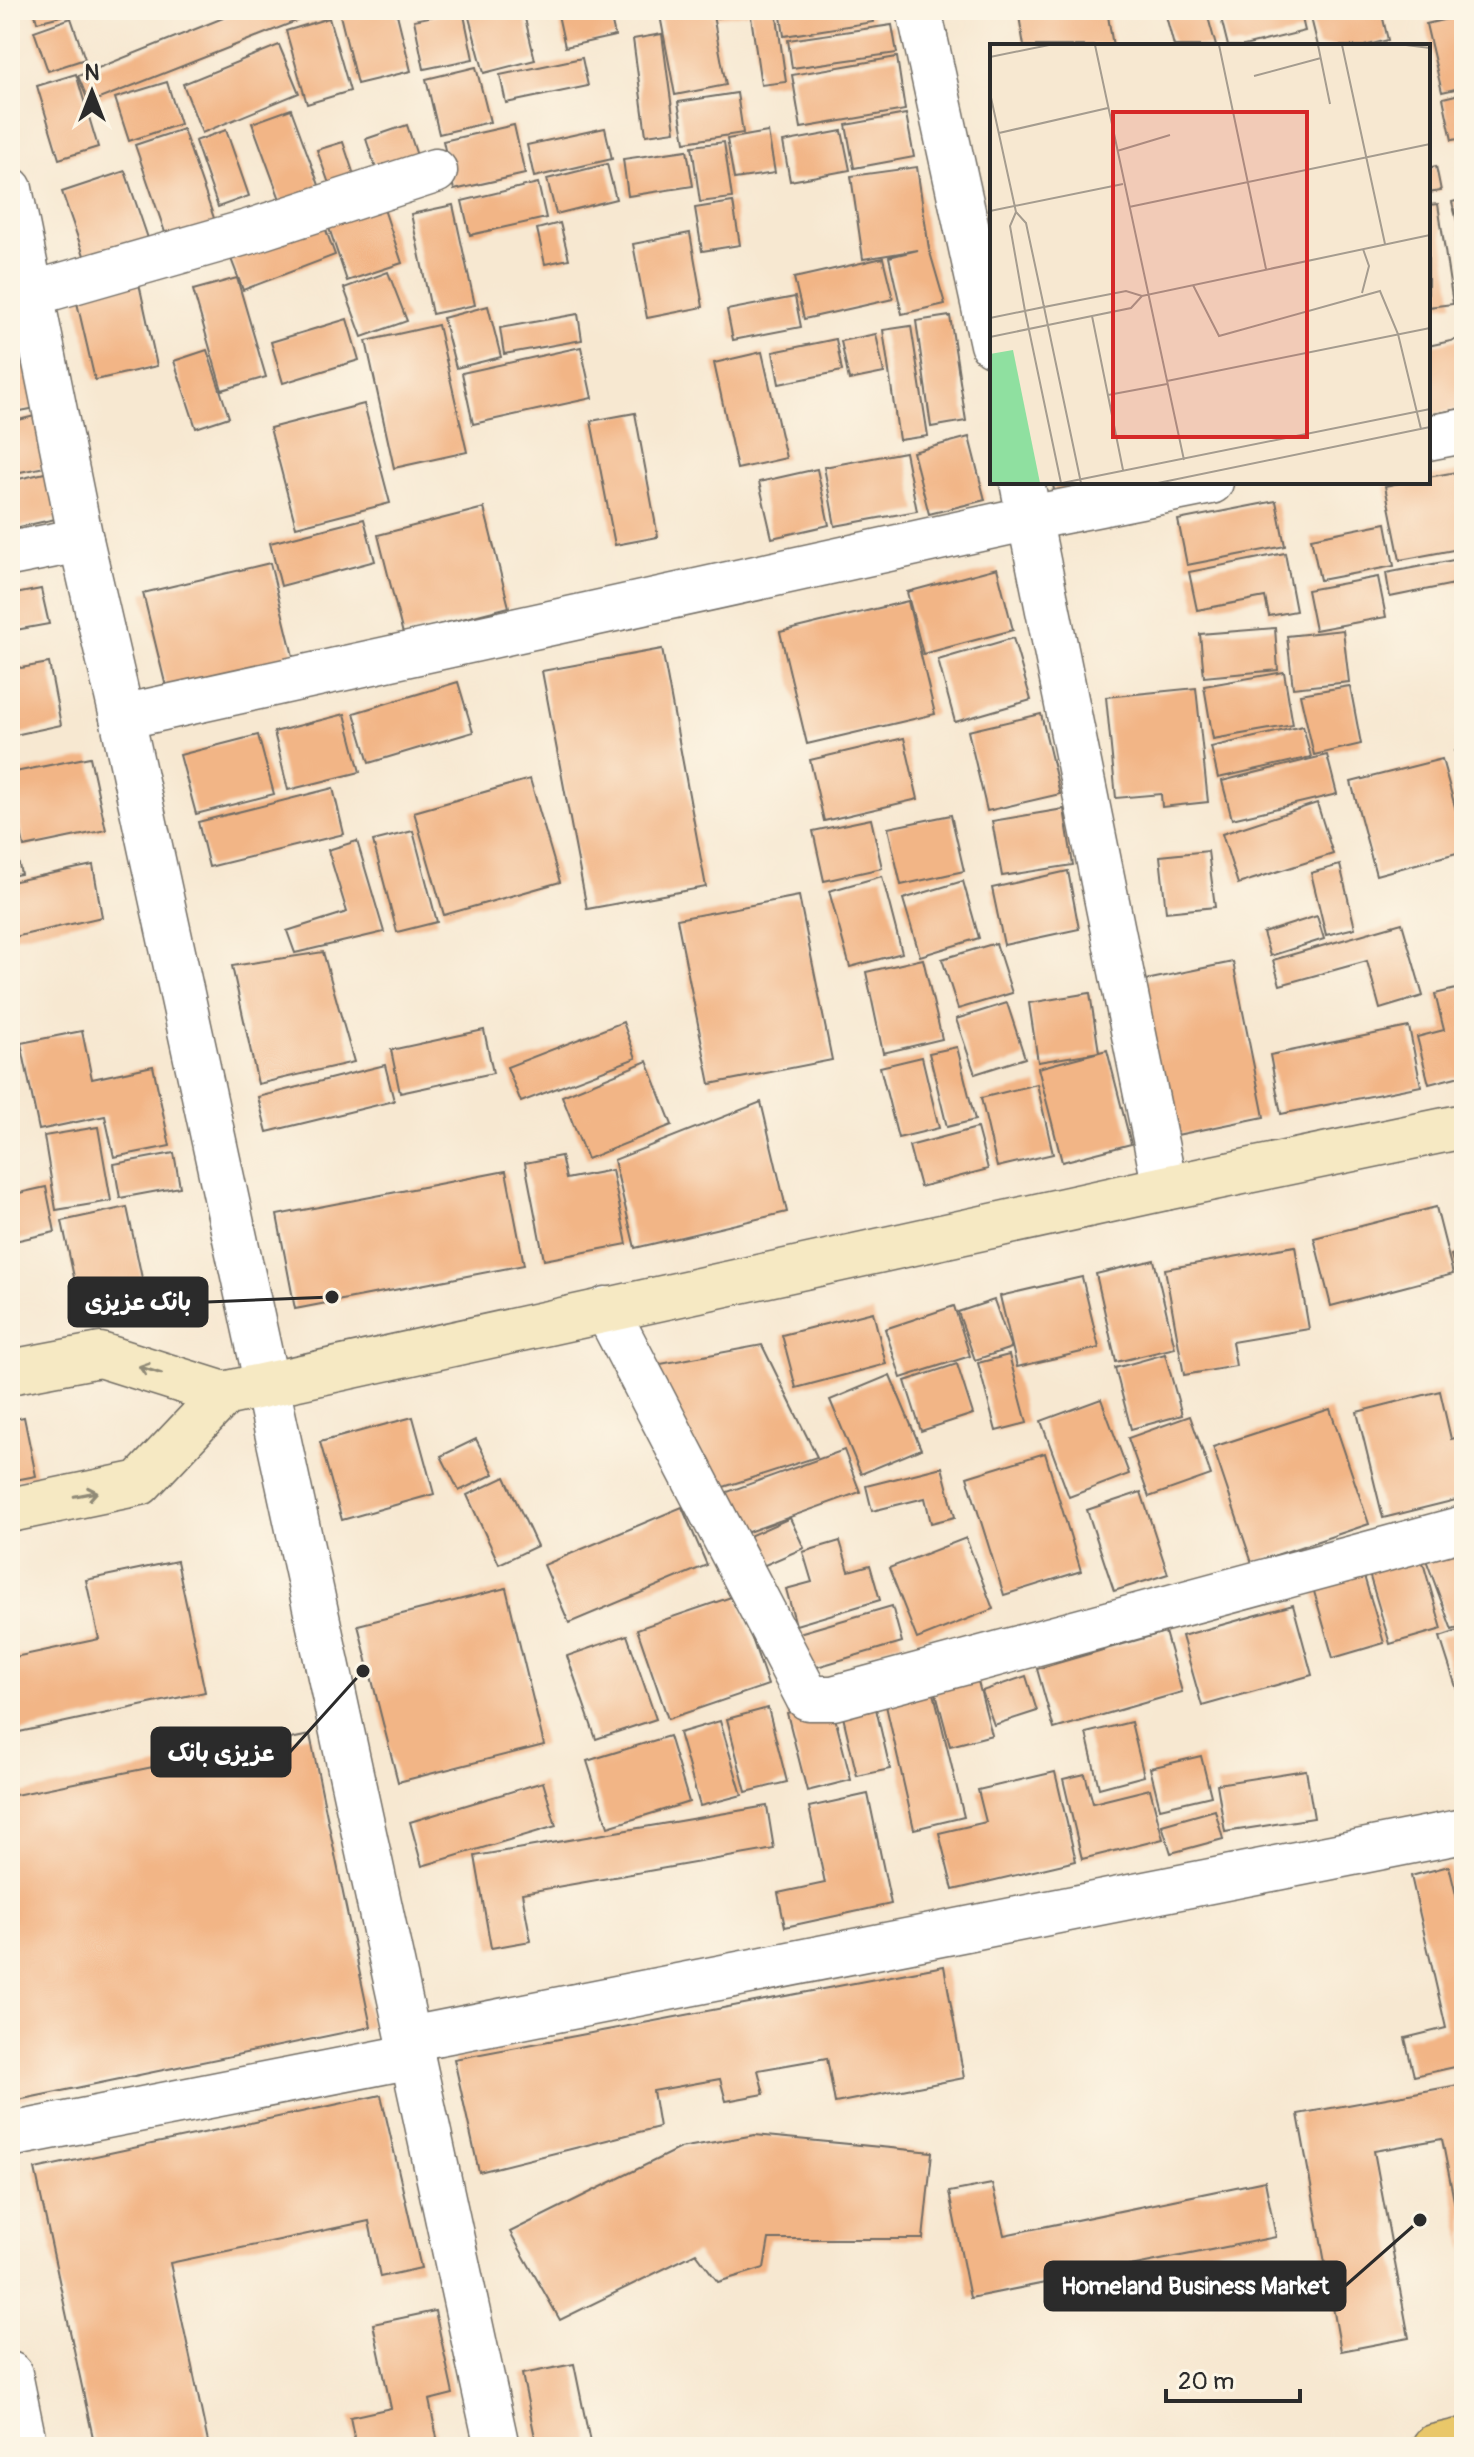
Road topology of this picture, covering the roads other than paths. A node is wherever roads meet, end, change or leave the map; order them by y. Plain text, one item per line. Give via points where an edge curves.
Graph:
1 (919, 10) edge
2 (435, 171) dead end
3 (10, 189) edge
4 (31, 294) junction
5 (990, 335) edge
6 (1464, 431) edge
7 (1430, 438) edge
8 (1190, 484) edge
9 (1026, 500) edge
10 (81, 540) junction
11 (10, 554) edge
12 (122, 717) junction
13 (1464, 1126) edge
14 (1165, 1188) junction
15 (606, 1309) junction
16 (10, 1372) edge
17 (267, 1384) junction
18 (224, 1394) junction
19 (10, 1510) edge
20 (1464, 1528) edge
21 (1464, 1831) edge
22 (411, 2048) junction
23 (10, 2135) edge
24 (10, 2374) edge
25 (1464, 2440) edge
26 (25, 2447) edge
27 (497, 2447) edge
28 (1434, 2447) edge

1 - 5 street
2 - 4 street
3 - 4 street
4 - 10 street
6 - 7 street
8 - 9 street
9 - 12 street
9 - 14 street
10 - 11 street
10 - 12 street
12 - 17 street
13 - 14 street
14 - 15 street
15 - 17 street
15 - 20 street via 808,1698 833,1698
18 -> 16 street via 100,1355
17 - 18 street
17 - 22 street
19 -> 18 street via 140,1483
21 - 22 street
22 - 23 street
22 - 27 street
24 - 26 street
25 - 28 main road

